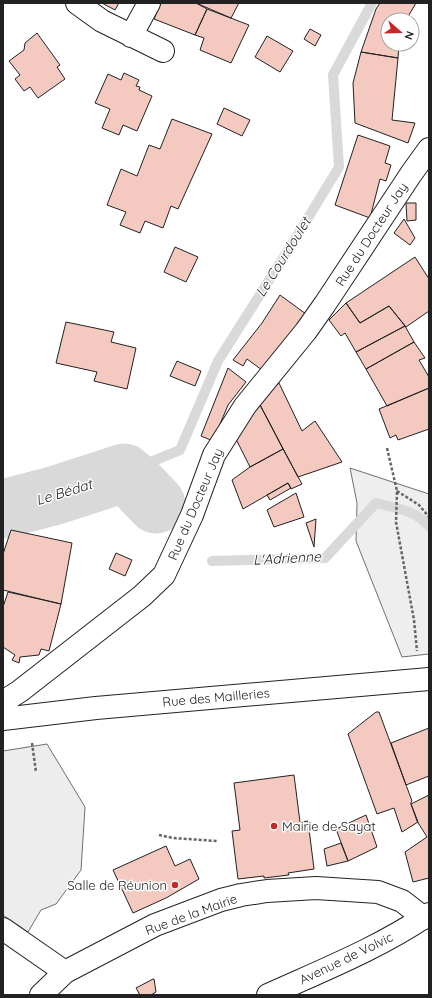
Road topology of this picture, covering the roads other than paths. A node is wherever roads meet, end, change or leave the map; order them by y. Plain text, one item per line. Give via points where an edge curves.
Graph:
1 (77, 3) edge
2 (150, 3) edge
3 (131, 36) junction
4 (163, 51) dead end
5 (429, 149) edge
6 (424, 679) edge
7 (3, 702) edge
8 (3, 719) edge
9 (426, 916) edge
10 (3, 929) edge
11 (66, 972) junction
12 (41, 995) edge
13 (268, 995) edge

1 - 3 street via 102,21
2 - 3 street
3 - 4 street
5 - 7 street, Rue du Docteur Jay via 325,304 245,406 214,455 192,515 164,575 142,596
6 - 8 street, Rue des Mailleries via 104,707
9 - 11 street, Rue de la Mairie via 402,901 378,892 316,888 267,891 221,900 155,925
9 - 13 street, Avenue de Volvic via 379,944
10 - 11 street
11 - 12 street, Rue de la Mairie

